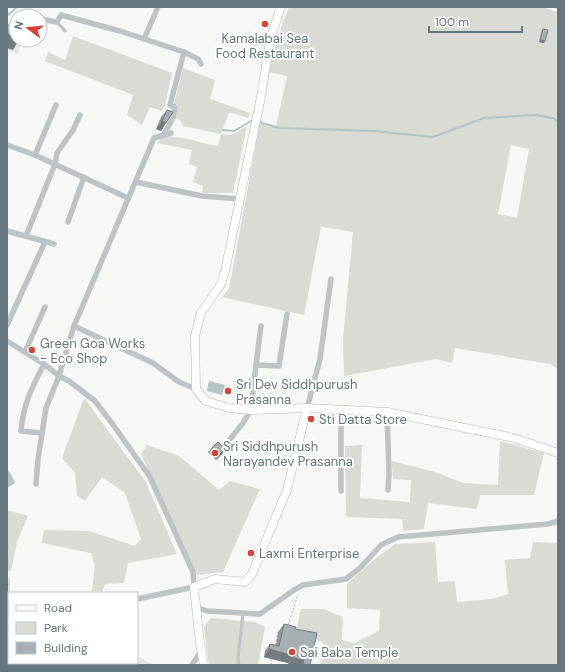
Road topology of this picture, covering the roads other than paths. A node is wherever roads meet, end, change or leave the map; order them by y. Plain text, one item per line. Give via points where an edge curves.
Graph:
1 (158, 7) edge
2 (280, 7) edge
3 (48, 20) edge
4 (57, 22) junction
5 (65, 31) dead end
6 (144, 39) junction
7 (184, 52) junction
8 (201, 64) dead end
9 (56, 105) dead end
10 (80, 115) dead end
11 (164, 134) junction
12 (171, 134) dead end
13 (7, 145) edge
14 (35, 154) junction
15 (55, 164) junction
16 (84, 177) junction
17 (136, 182) junction
18 (128, 198) junction
19 (240, 199) junction
20 (68, 222) dead end
21 (7, 231) edge
22 (26, 236) junction
23 (45, 242) junction
24 (54, 244) dead end
25 (331, 279) dead end
26 (45, 307) dead end
27 (287, 314) dead end
28 (7, 325) edge
29 (74, 326) junction
30 (261, 326) dead end
31 (7, 341) edge
32 (25, 352) junction
33 (44, 364) junction
34 (256, 365) junction
35 (59, 376) junction
36 (196, 389) junction
37 (307, 408) junction
38 (341, 409) junction
39 (251, 410) junction
40 (387, 412) junction
41 (42, 433) junction
42 (226, 444) dead end
43 (558, 453) edge
44 (7, 473) edge
45 (36, 484) dead end
46 (7, 485) edge
47 (388, 490) dead end
48 (341, 491) dead end
49 (558, 521) edge
50 (194, 587) junction
51 (138, 599) edge
52 (196, 607) junction
53 (244, 614) junction
54 (201, 651) junction
55 (192, 665) edge
56 (204, 665) edge
57 (238, 665) edge

1 - 6 street
2 - 19 street via 270,40
3 - 4 street
4 - 5 lane
4 - 6 street via 61,15
6 - 7 street
7 - 8 street via 198,59
7 - 11 street via 170,105 175,107 173,118
9 - 14 street
10 - 15 street via 57,153
11 - 12 street
11 - 17 street via 154,138
13 - 14 street
14 - 15 street
15 - 16 street
15 - 22 street
16 - 18 street
16 - 20 street
17 - 18 street
17 - 19 street via 202,196
18 - 29 street
19 - 36 street via 221,284 201,313 195,336
21 - 22 street
22 - 23 street
23 - 24 street
23 - 28 street
25 - 37 street via 320,358
26 - 32 street
27 - 34 street via 279,366
29 - 35 street
29 - 36 street via 153,363 179,382
30 - 34 street
31 - 32 street
32 - 33 street
33 - 35 street
33 - 41 street via 26,400 21,431
34 - 39 street
35 - 41 street via 46,408
35 - 50 street via 69,380 95,401 150,477 193,572
36 - 39 street via 206,401 229,408
37 - 38 street
37 - 39 street
37 - 50 street via 287,490 252,574 245,582 215,579
38 - 40 street
38 - 48 street
39 - 42 street
40 - 43 street via 514,438
40 - 47 street
41 - 45 street
44 - 46 street via 12,482
49 - 53 street via 398,537 381,545 346,579 303,585 260,614
50 - 51 street
50 - 52 street
52 - 53 street via 207,611
52 - 54 street
53 - 57 lane
54 - 55 street
54 - 56 street

